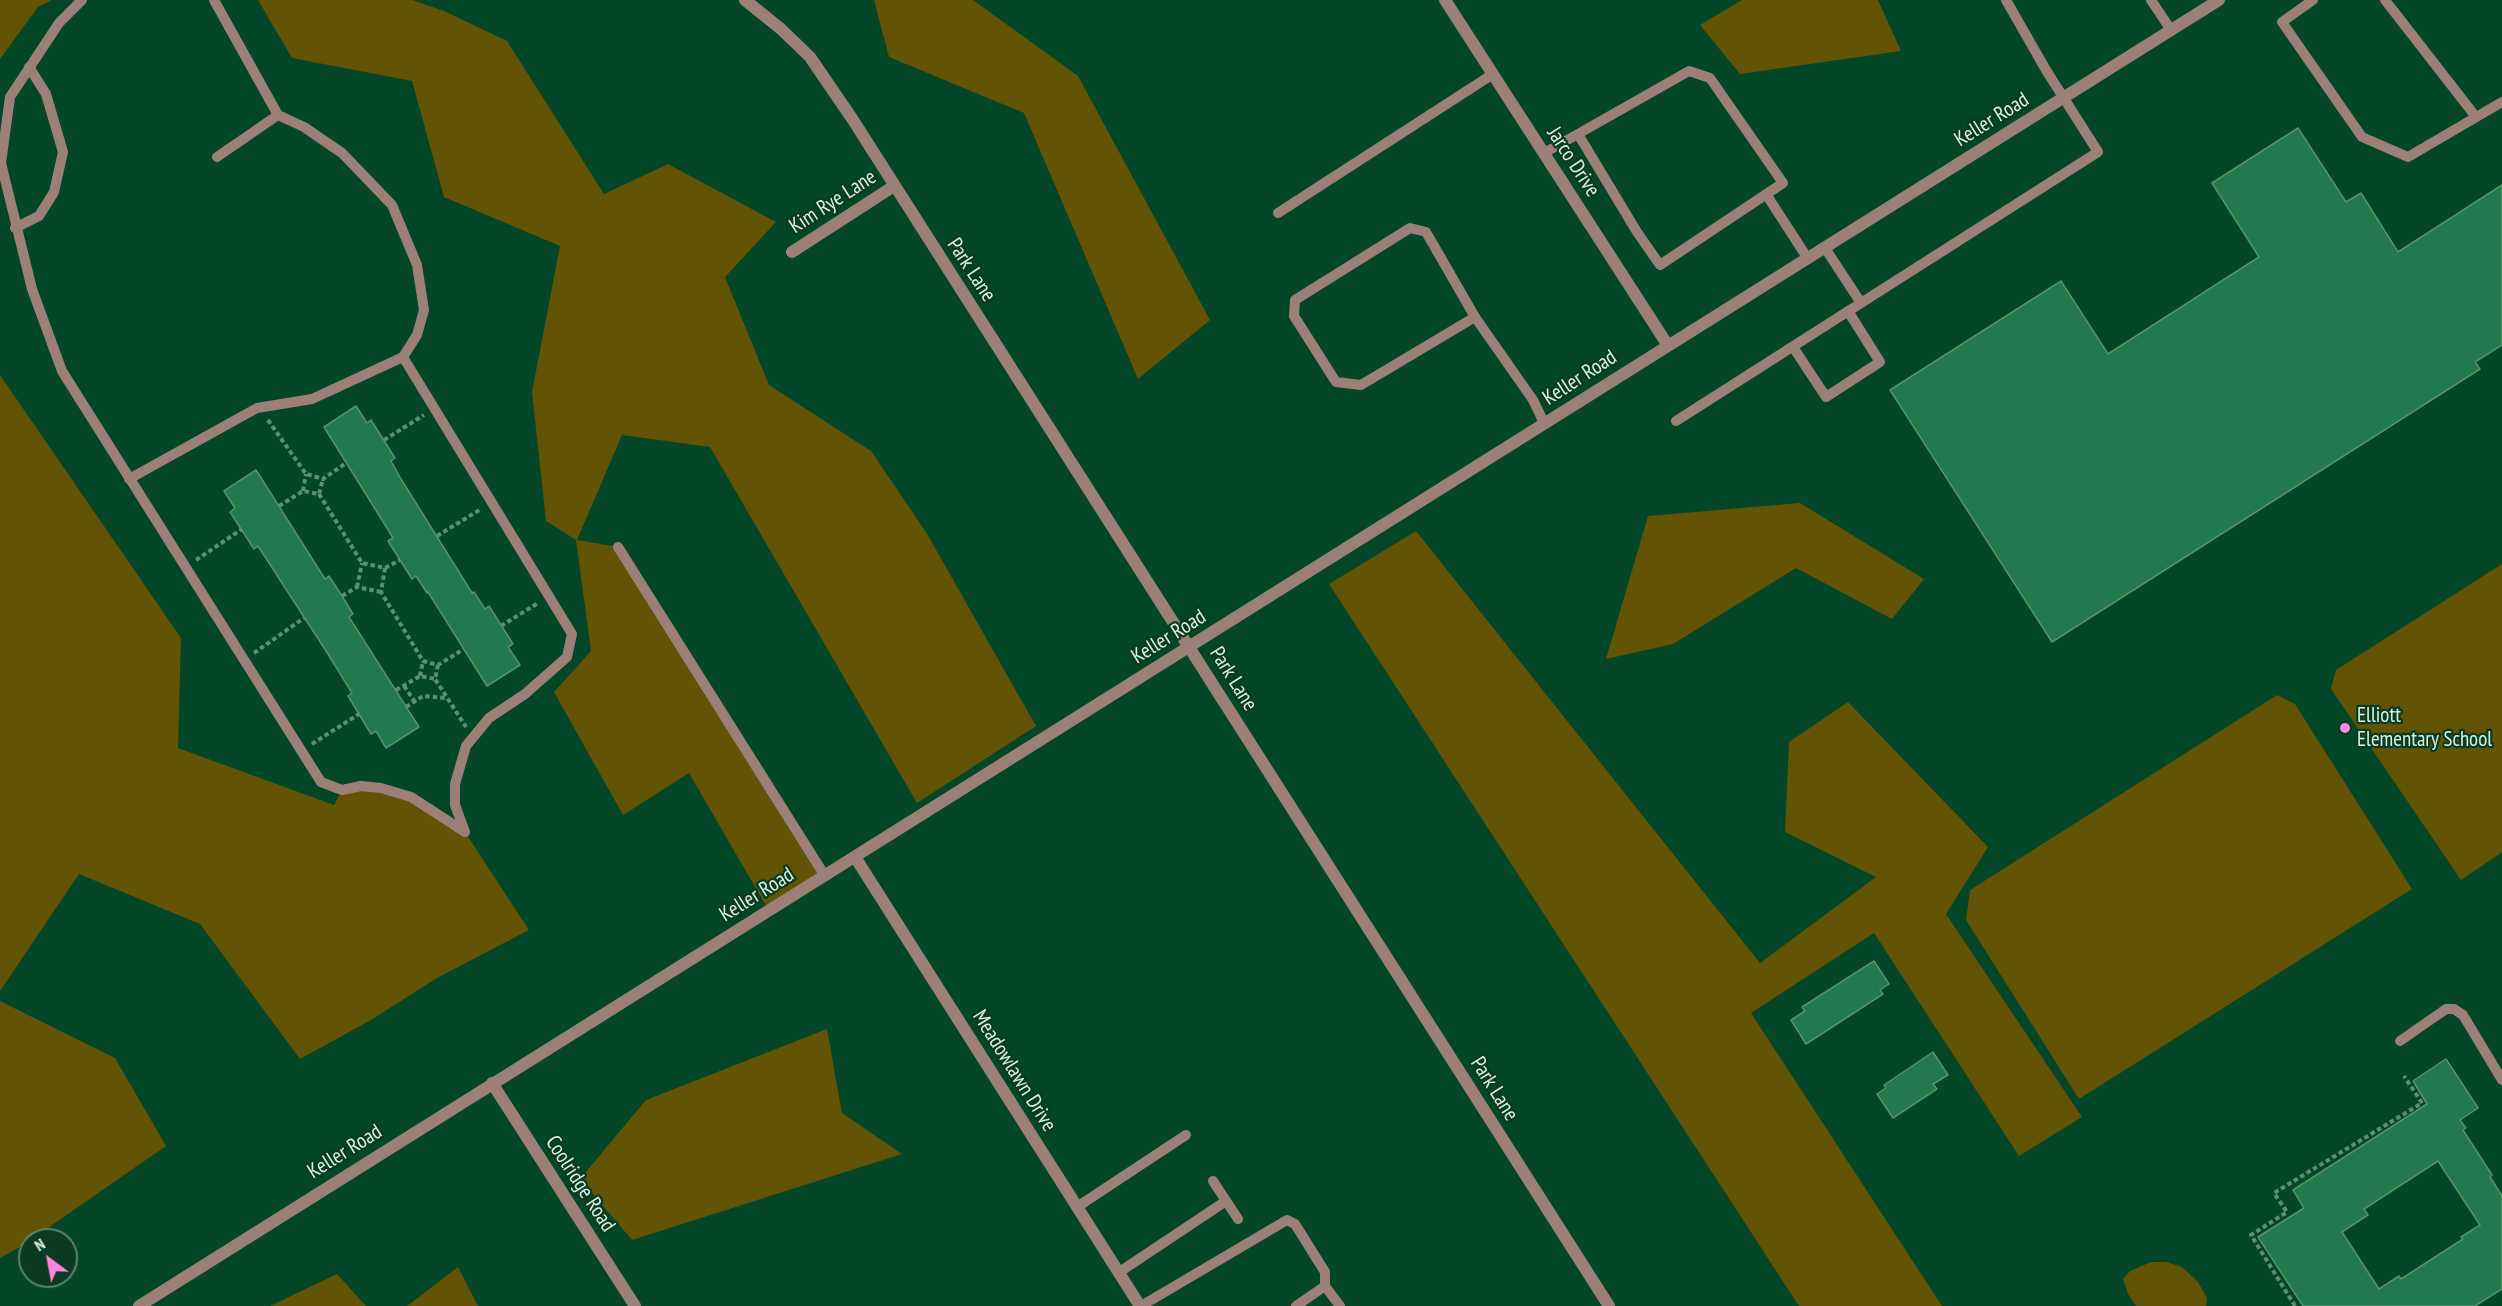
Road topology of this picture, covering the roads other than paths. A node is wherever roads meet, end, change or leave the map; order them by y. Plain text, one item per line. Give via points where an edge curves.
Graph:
1 (82, 0) edge
2 (214, 0) edge
3 (745, 0) edge
4 (1445, 0) edge
5 (2006, 0) edge
6 (2151, 0) edge
7 (2219, 0) edge
8 (2313, 0) edge
9 (2385, 0) edge
10 (2171, 30) junction
11 (29, 67) junction
12 (1493, 74) junction
13 (2062, 98) junction
14 (2502, 102) edge
15 (278, 114) junction
16 (2476, 117) junction
17 (1578, 134) junction
18 (1544, 153) junction
19 (217, 157) dead end
20 (894, 186) junction
21 (1766, 194) junction
22 (1278, 213) dead end
23 (15, 228) junction
24 (1825, 248) junction
25 (792, 252) dead end
26 (1808, 259) junction
27 (1861, 303) junction
28 (1848, 311) junction
29 (1475, 317) junction
30 (1667, 345) junction
31 (1792, 347) junction
32 (403, 357) junction
33 (1676, 421) dead end
34 (1544, 423) junction
35 (129, 479) junction
36 (618, 547) dead end
37 (1190, 646) junction
38 (855, 857) junction
39 (825, 876) junction
40 (2400, 1041) dead end
41 (2502, 1080) edge
42 (492, 1083) junction
43 (1186, 1134) dead end
44 (1213, 1181) dead end
45 (1226, 1201) junction
46 (1077, 1207) junction
47 (1238, 1219) dead end
48 (1118, 1273) junction
49 (1325, 1287) junction
50 (139, 1306) edge
51 (635, 1306) edge
52 (1140, 1306) edge
53 (1296, 1306) edge
54 (1340, 1306) edge
55 (1609, 1306) edge

1 - 11 lane via 59,24
2 - 15 lane
3 - 20 street, Park Lane via 810,57
4 - 12 street, Jarco Drive
5 - 13 lane
6 - 10 lane
7 - 10 street, Keller Road
8 - 16 lane via 2282,22 2362,137 2408,157
9 - 16 lane
10 - 13 street, Keller Road
11 - 23 lane via 10,97 1,163
11 - 23 lane via 46,94 63,152 54,192 39,216
12 - 18 street, Jarco Drive
12 - 22 lane
13 - 24 street, Keller Road
13 - 27 lane via 2098,152
14 - 16 lane
15 - 19 lane
15 - 32 lane via 342,153 392,205 417,265 424,310 417,335
17 - 18 lane
17 - 21 lane via 1660,265
17 - 21 lane via 1689,71 1710,78 1782,183
18 - 30 street, Jarco Drive
20 - 25 street, Kim Rye Lane
20 - 37 street, Park Lane
21 - 26 lane
23 - 35 lane via 62,371
24 - 26 street, Keller Road
24 - 27 lane
26 - 30 street, Keller Road
27 - 28 lane
28 - 31 lane
28 - 31 lane via 1880,362 1826,397
29 - 29 lane via 1361,385 1336,382 1294,316 1294,300 1410,228 1426,232
29 - 34 lane via 1533,400
30 - 34 street, Keller Road
31 - 33 lane
32 - 35 lane via 312,399 259,407
32 - 35 lane via 572,634 567,657 489,718 466,746 455,784 455,805 465,832 411,797 381,788 361,786 342,790 321,782
34 - 37 street, Keller Road
36 - 39 lane
37 - 38 street, Keller Road
37 - 55 street, Park Lane
38 - 39 street, Keller Road
38 - 46 street, Meadowlawn Drive
39 - 42 street, Keller Road
40 - 41 lane via 2446,1009 2454,1009 2463,1015
42 - 50 street, Keller Road
42 - 51 street, Coolridge Road
43 - 46 lane
44 - 45 lane
45 - 47 lane
45 - 48 lane
46 - 48 street, Meadowlawn Drive
48 - 52 street, Meadowlawn Drive
49 - 52 lane via 1325,1272 1295,1224 1287,1220
49 - 53 lane
49 - 54 lane

